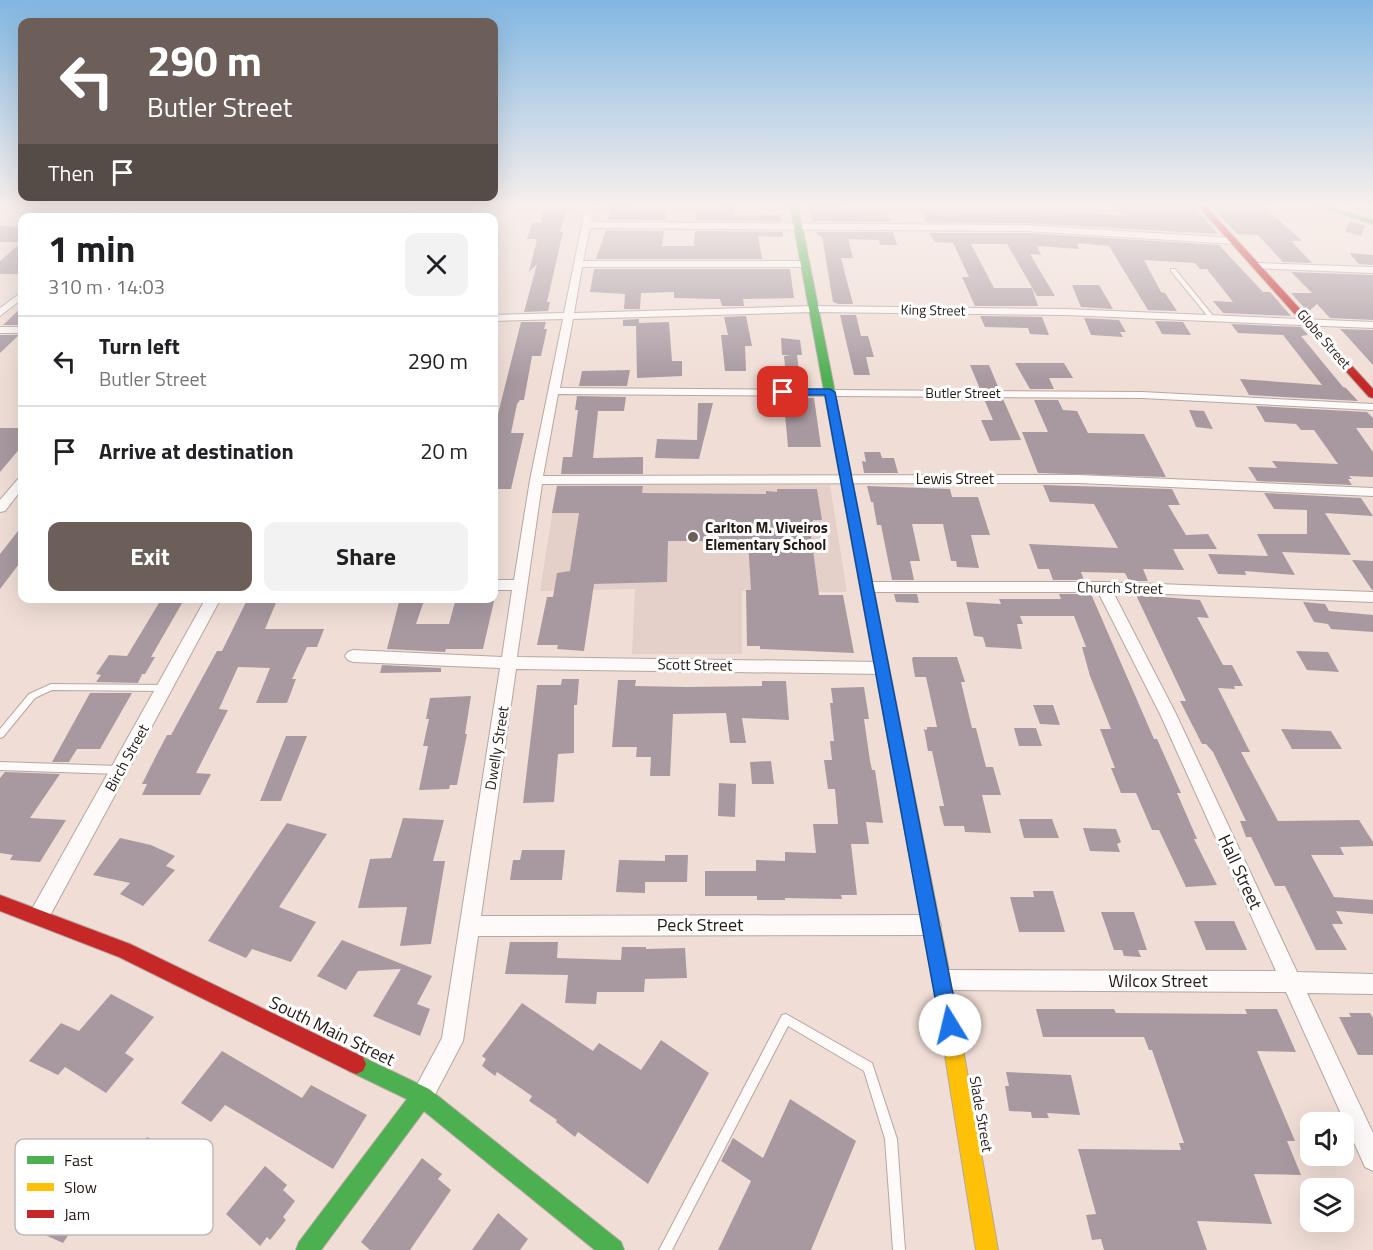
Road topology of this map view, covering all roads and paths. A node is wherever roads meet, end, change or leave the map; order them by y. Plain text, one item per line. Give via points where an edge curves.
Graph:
1 (1256, 263) edge
2 (579, 264) joint
3 (805, 264) joint
4 (1258, 266) junction
5 (1173, 270) dead end
6 (1373, 270) edge
7 (18, 298) edge
8 (813, 309) junction
9 (0, 314) edge
10 (567, 315) junction
11 (498, 318) edge
12 (1212, 318) junction
13 (1310, 323) junction
14 (1373, 325) edge
15 (0, 330) edge
16 (18, 330) edge
17 (552, 391) junction
18 (830, 392) junction
19 (1373, 395) edge
20 (1373, 407) edge
21 (847, 479) junction
22 (536, 480) junction
23 (18, 487) edge
24 (1373, 492) edge
25 (0, 508) edge
26 (498, 585) edge
27 (520, 585) junction
28 (867, 587) junction
29 (1103, 587) junction
30 (1373, 597) edge
31 (211, 603) edge
32 (353, 656) dead end
33 (510, 663) junction
34 (880, 668) junction
35 (166, 688) junction
36 (0, 735) edge
37 (2, 769) edge
38 (121, 770) junction
39 (0, 903) edge
40 (39, 916) junction
41 (931, 925) junction
42 (469, 926) junction
43 (942, 980) junction
44 (1291, 982) junction
45 (1373, 984) edge
46 (422, 1096) junction
47 (1373, 1159) edge
48 (307, 1250) edge
49 (613, 1250) edge
50 (665, 1250) edge
51 (898, 1250) edge
52 (987, 1250) edge

1 - 4 street, Globe Street
2 - 3 street
2 - 10 street, Dwelly Street
3 - 8 street, Slade Street
4 - 6 street
4 - 13 street, Globe Street
5 - 12 lane
7 - 9 street
8 - 10 street, King Street
8 - 12 street, King Street
8 - 18 street, Slade Street
10 - 11 street, King Street
10 - 17 street, Dwelly Street
12 - 13 street, King Street
13 - 14 street, King Street
13 - 19 street, Globe Street
15 - 16 street
17 - 18 street, Butler Street
17 - 22 street, Dwelly Street
18 - 20 street, Butler Street via 1142,395
18 - 21 street, Slade Street
21 - 22 street, Lewis Street
21 - 24 street, Lewis Street via 1079,479
21 - 28 street, Slade Street
22 - 27 street, Dwelly Street
23 - 25 street
26 - 27 street
27 - 33 street, Dwelly Street
28 - 29 street, Church Street
28 - 34 street, Slade Street
29 - 30 street, Church Street
29 - 44 street, Hall Street via 1168,714
31 - 35 street, Birch Street
32 - 33 street, Scott Street
33 - 34 street, Scott Street
33 - 42 street, Dwelly Street
34 - 41 street, Slade Street
35 - 36 lane via 51,687 32,696
35 - 38 street, Birch Street
37 - 38 lane
38 - 40 street, Birch Street
39 - 40 street, South Main Street
40 - 46 street, South Main Street via 124,950
41 - 42 street, Peck Street
41 - 43 street, Slade Street
42 - 46 street, Dwelly Street via 452,1041
43 - 44 street, Wilcox Street
43 - 52 street, Slade Street
44 - 45 street, Wilcox Street
44 - 47 street, Hall Street
46 - 48 street, Dwelly Street
46 - 49 street, South Main Street
50 - 51 lane via 786,1019 868,1067 891,1139

